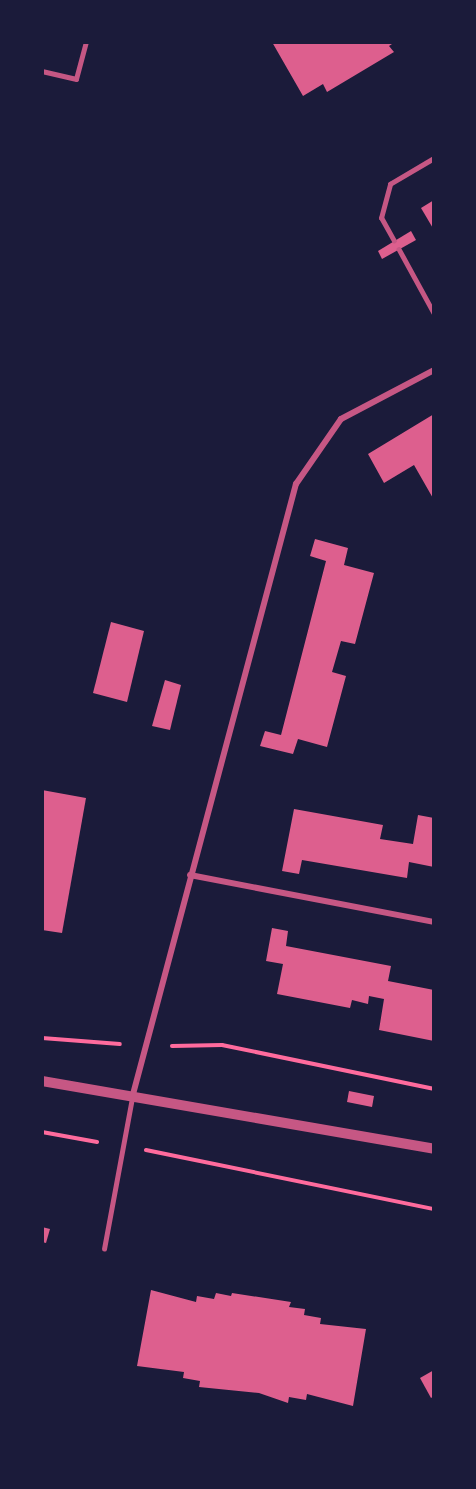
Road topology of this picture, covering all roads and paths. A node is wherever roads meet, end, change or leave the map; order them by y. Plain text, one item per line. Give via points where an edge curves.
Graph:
1 (86, 42) edge
2 (42, 71) edge
3 (434, 158) edge
4 (394, 241) dead end
5 (399, 249) dead end
6 (434, 313) edge
7 (434, 370) edge
8 (190, 875) junction
9 (434, 922) edge
10 (42, 1038) edge
11 (144, 1046) junction
12 (42, 1081) edge
13 (434, 1089) edge
14 (132, 1098) junction
15 (42, 1132) edge
16 (122, 1146) junction
17 (434, 1149) edge
18 (434, 1209) edge
19 (104, 1249) dead end

1 - 2 lane via 76,79
3 - 4 lane via 390,184 381,218
5 - 6 lane
7 - 8 street via 340,419 296,484
8 - 9 street
8 - 11 street
10 - 11 path
11 - 13 path via 222,1045
11 - 14 street
12 - 14 street
14 - 16 lane
14 - 17 street
15 - 16 path
16 - 18 path
16 - 19 lane

